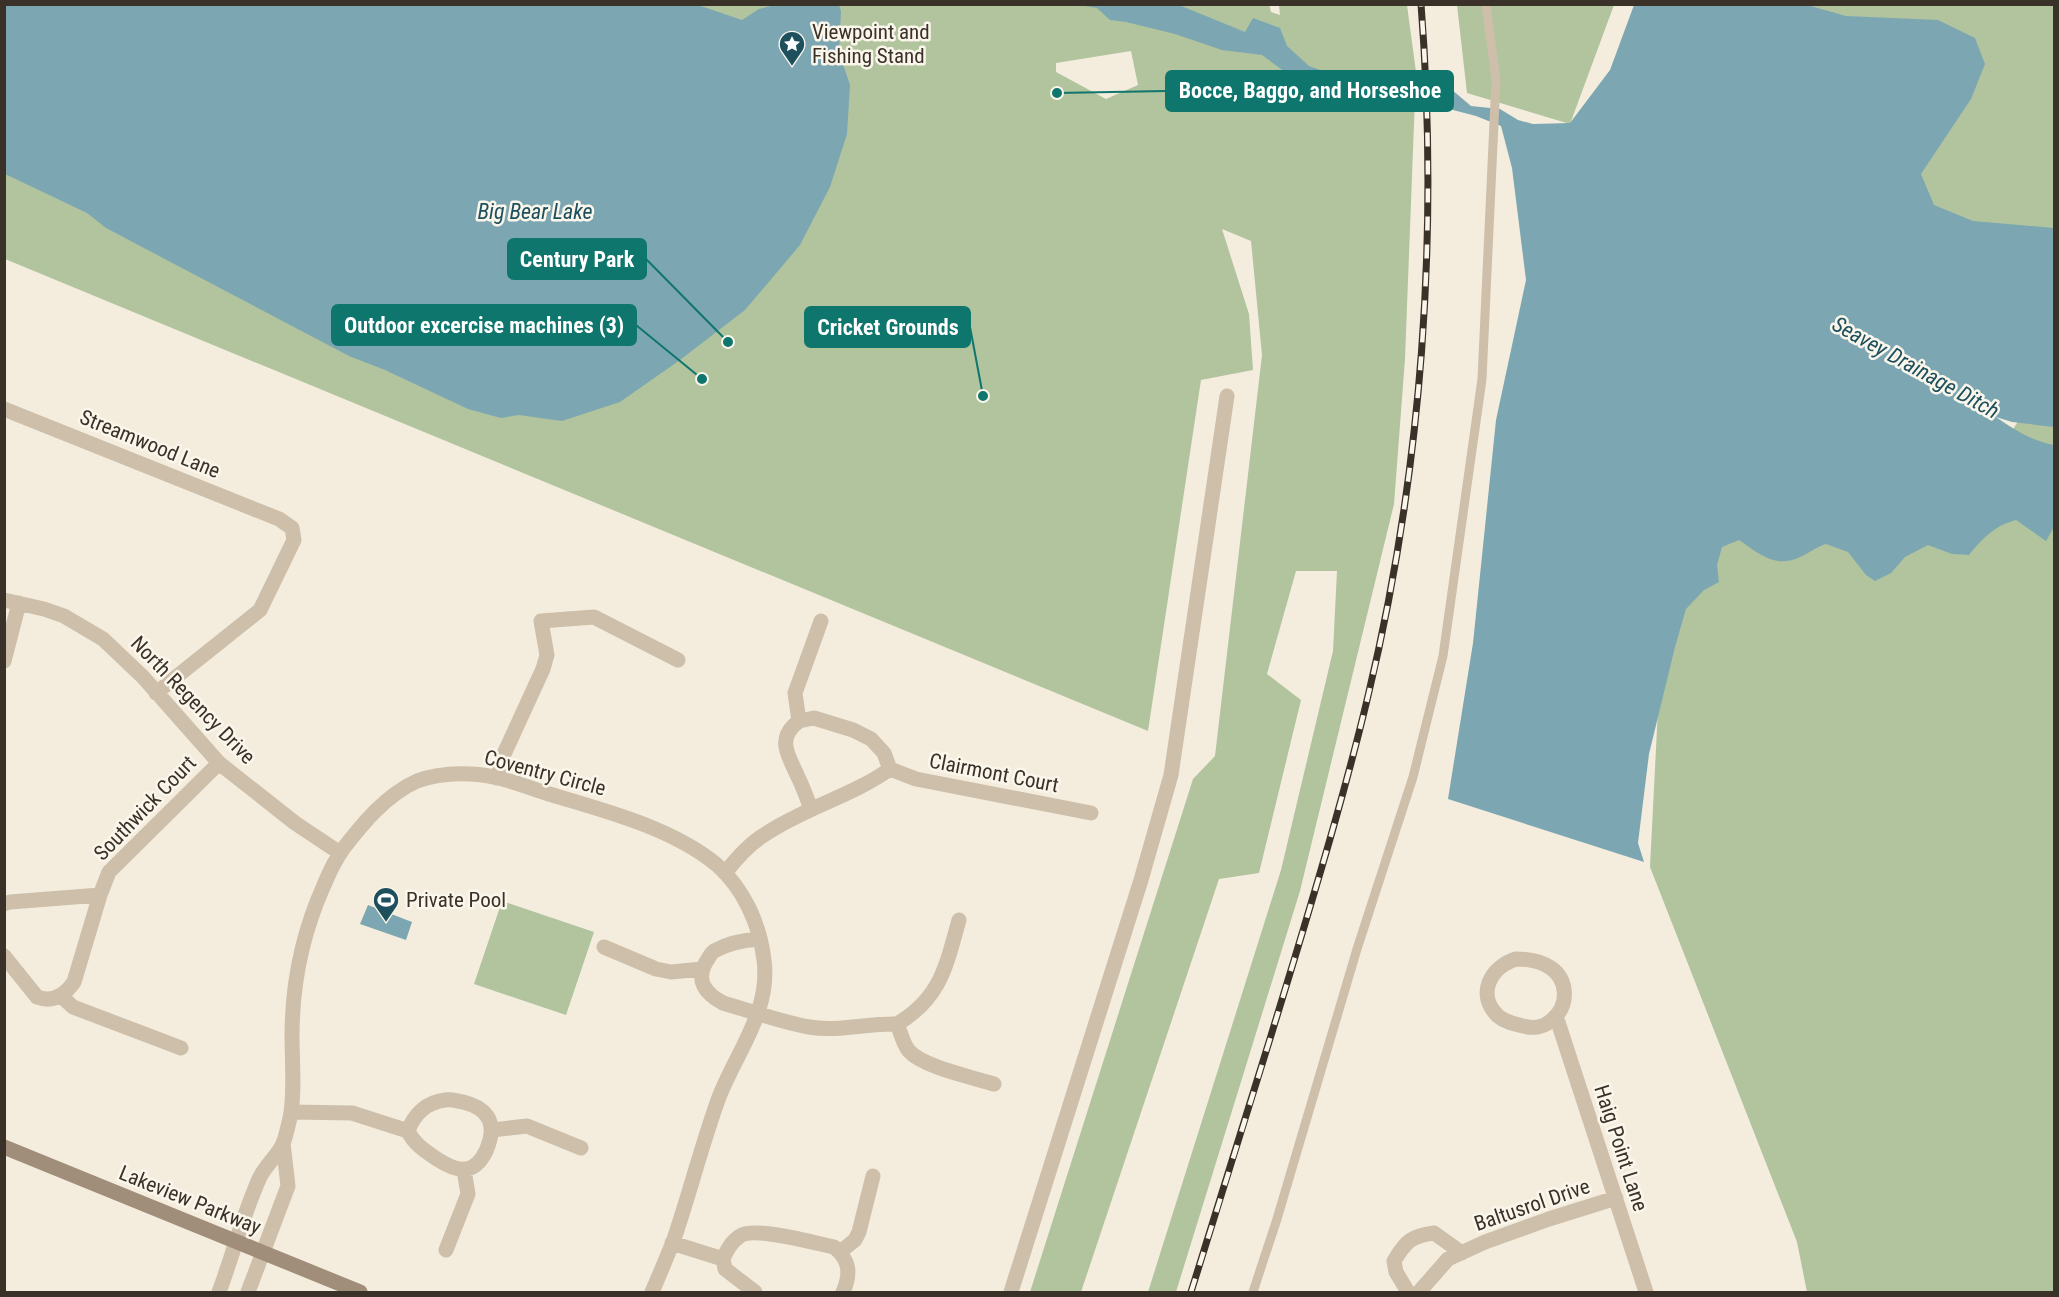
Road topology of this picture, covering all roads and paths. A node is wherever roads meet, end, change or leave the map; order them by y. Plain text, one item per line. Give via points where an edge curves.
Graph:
1 (1486, 4) edge
2 (1227, 396) dead end
3 (4, 409) edge
4 (12, 601) edge
5 (821, 621) dead end
6 (678, 660) dead end
7 (4, 661) edge
8 (156, 693) junction
9 (799, 721) junction
10 (219, 763) junction
11 (890, 769) junction
12 (497, 778) junction
13 (811, 808) junction
14 (1091, 813) dead end
15 (340, 853) junction
16 (724, 873) junction
17 (100, 895) junction
18 (4, 904) edge
19 (959, 920) dead end
20 (760, 939) junction
21 (604, 948) dead end
22 (4, 956) edge
23 (702, 969) junction
24 (61, 996) junction
25 (758, 1013) junction
26 (1554, 1018) junction
27 (897, 1024) junction
28 (181, 1048) dead end
29 (994, 1084) dead end
30 (291, 1112) junction
31 (492, 1130) junction
32 (408, 1131) junction
33 (283, 1143) junction
34 (4, 1147) edge
35 (580, 1148) dead end
36 (464, 1170) junction
37 (873, 1176) dead end
38 (1616, 1198) junction
39 (237, 1242) junction
40 (672, 1243) junction
41 (446, 1250) dead end
42 (840, 1252) junction
43 (264, 1253) junction
44 (1462, 1253) junction
45 (723, 1259) junction
46 (219, 1293) edge
47 (248, 1293) edge
48 (360, 1293) edge
49 (652, 1293) edge
50 (755, 1293) edge
51 (843, 1293) edge
52 (1011, 1293) edge
53 (1253, 1293) edge
54 (1408, 1293) edge
55 (1419, 1293) edge
56 (1646, 1293) edge

1 - 53 lane via 1496,88 1482,379 1443,656 1413,777
2 - 52 street via 1171,775
3 - 8 street, Streamwood Lane via 279,519 292,528 294,540 260,610
4 - 7 street
4 - 8 street, North Regency Drive via 64,616 103,639
5 - 9 street via 795,693
6 - 12 street via 594,617 541,621 547,655
8 - 10 street, North Regency Drive
9 - 11 street via 814,718 872,739 884,753
9 - 13 street via 786,736 785,748
10 - 15 street, North Regency Drive
10 - 17 street, Southwick Court via 109,872
11 - 13 street via 872,782
11 - 14 street, Clairmont Court via 916,779
12 - 15 street, Coventry Circle via 470,774 417,782 374,811
12 - 16 street, Coventry Circle via 645,824 678,840
13 - 16 street via 763,835
15 - 30 street, Coventry Circle via 309,919 296,972
16 - 20 street, Coventry Circle via 741,892
17 - 18 street, Southwick Court
17 - 24 street via 74,982
19 - 27 street via 935,992 916,1013
20 - 23 street via 743,940 712,952
20 - 25 street, Coventry Circle via 765,977
21 - 23 street via 656,969
22 - 24 street via 37,997 52,1000
23 - 25 street via 701,978 710,996 723,1004
24 - 28 street via 73,1007
25 - 27 street via 809,1027
25 - 40 street, Coventry Circle via 719,1097
26 - 26 street via 1564,1004 1565,993 1557,973 1527,959 1505,962 1497,968 1491,977 1488,998 1499,1016 1530,1028 1541,1027
26 - 38 street, Haig Point Lane
27 - 29 street via 914,1056
30 - 32 street via 352,1113
30 - 33 street, Coventry Circle
31 - 32 street via 483,1111 452,1100 432,1103 419,1111
31 - 35 street via 526,1126
31 - 36 street via 481,1161
32 - 36 street via 413,1141 429,1154 452,1168
33 - 39 street, Coventry Circle via 261,1175
33 - 43 street, Coventry Circle via 288,1186
34 - 39 street, Lakeview Parkway
36 - 41 street via 468,1194
37 - 42 street via 859,1232
38 - 44 street, Baltusrol Drive
38 - 56 street, Haig Point Lane
39 - 43 street, Lakeview Parkway
39 - 46 street, Coventry Circle
40 - 45 street
40 - 49 street, Coventry Circle
42 - 45 street via 834,1247 755,1232 742,1234
42 - 51 street via 849,1271
43 - 47 street, Coventry Circle
43 - 48 street, Lakeview Parkway
44 - 54 street, Baltusrol Drive via 1434,1233 1416,1235 1403,1245 1394,1261
44 - 55 street, Baltusrol Drive via 1448,1259
45 - 50 street via 725,1269

